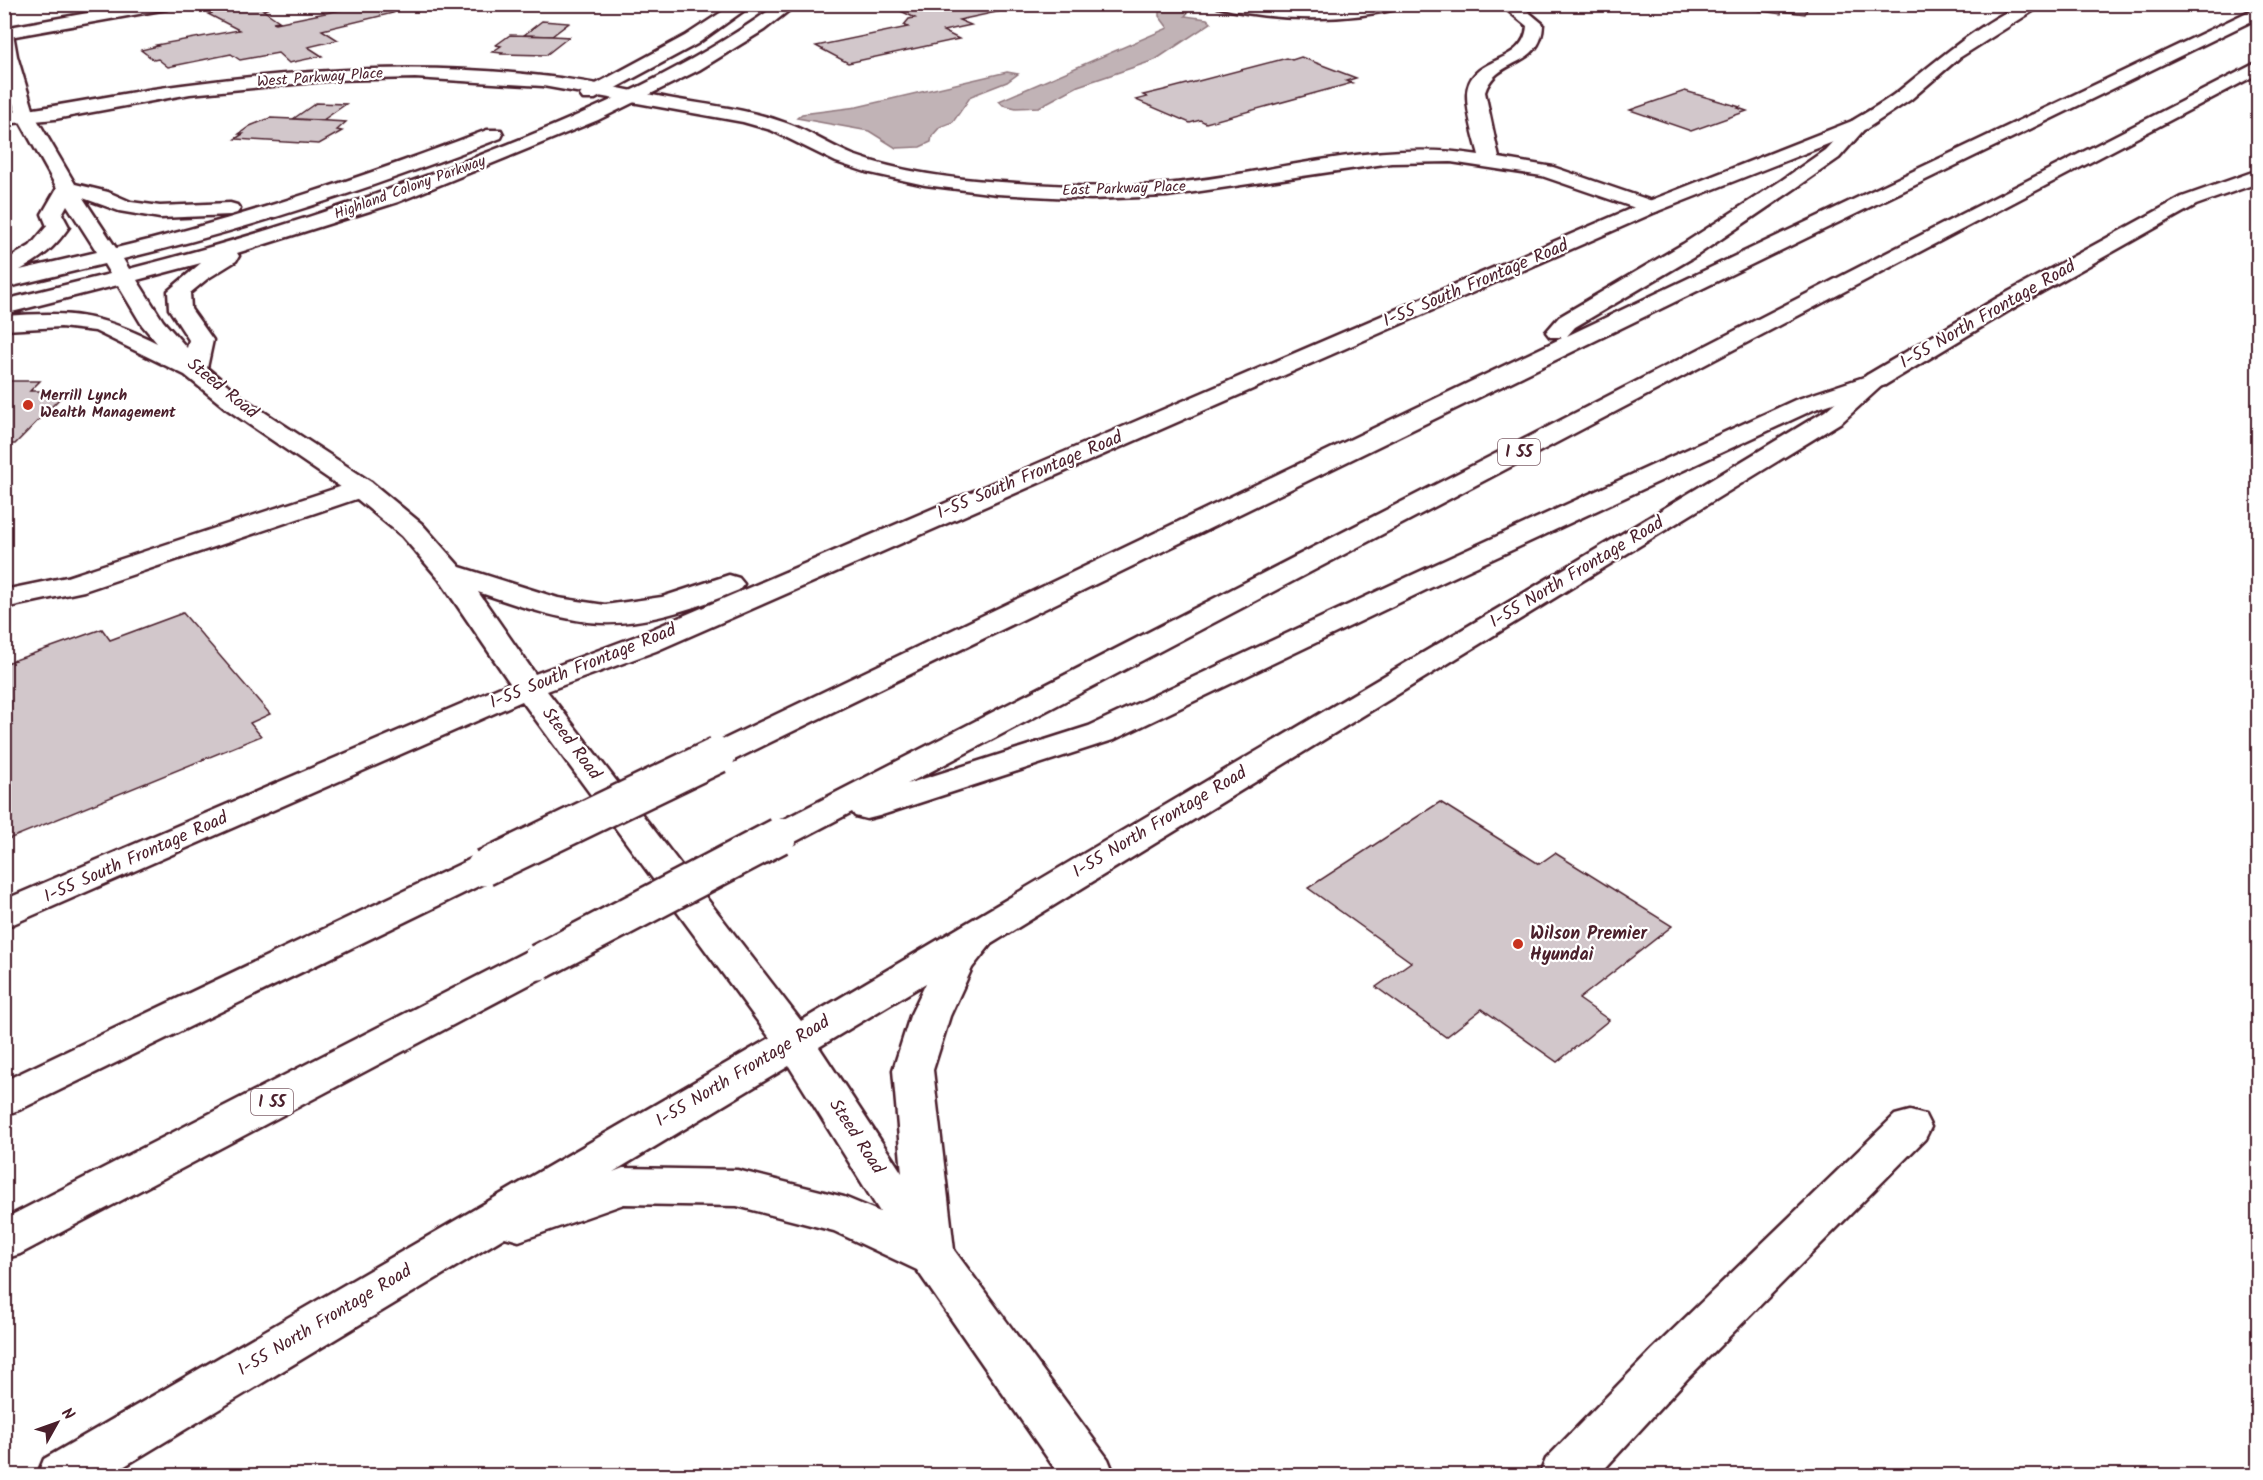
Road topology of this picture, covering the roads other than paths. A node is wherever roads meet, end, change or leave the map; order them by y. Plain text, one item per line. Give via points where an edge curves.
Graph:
1 (168, 4) edge
2 (745, 4) edge
3 (789, 4) edge
4 (1224, 4) edge
5 (1399, 4) edge
6 (1508, 4) edge
7 (2036, 4) edge
8 (2259, 12) edge
9 (5, 30) edge
10 (2259, 67) edge
11 (602, 90) junction
12 (637, 96) junction
13 (562, 107) dead end
14 (15, 117) edge
15 (1859, 125) junction
16 (514, 127) dead end
17 (1490, 161) junction
18 (2259, 176) edge
19 (67, 188) junction
20 (330, 193) junction
21 (1651, 207) junction
22 (247, 242) junction
23 (116, 266) junction
24 (4, 270) edge
25 (4, 281) edge
26 (4, 307) edge
27 (4, 323) edge
28 (1528, 363) junction
29 (194, 370) junction
30 (1876, 380) junction
31 (361, 488) junction
32 (916, 525) junction
33 (450, 573) junction
34 (4, 599) edge
35 (528, 687) junction
36 (779, 837) junction
37 (4, 915) edge
38 (981, 932) junction
39 (794, 1041) junction
40 (4, 1099) edge
41 (1910, 1127) dead end
42 (4, 1241) edge
43 (448, 1249) junction
44 (933, 1257) junction
45 (62, 1476) edge
46 (1090, 1476) edge
47 (1564, 1476) edge

1 - 9 main road
2 - 11 main road via 692,40
3 - 12 main road, Highland Colony Parkway via 709,59
4 - 5 main road via 1305,13
6 - 17 main road via 1535,24 1536,35 1531,47 1484,76 1476,92
7 - 15 main road, I-55 South Frontage Road via 1953,54 1904,96
8 - 28 main road
9 - 14 main road, Steed Road
10 - 36 main road, I 55
11 - 12 main road, West Parkway Place
11 - 13 main road
11 - 14 main road, West Parkway Place via 529,79 426,73 336,75 190,89
12 - 17 main road, East Parkway Place via 778,126 873,168 997,188 1091,193 1167,190 1391,157 1451,156
12 - 22 main road, Highland Colony Parkway via 451,175 370,205
14 - 19 main road, Steed Road
15 - 21 main road, I-55 South Frontage Road
15 - 28 main road via 1832,154 1790,184 1691,249 1567,322
16 - 20 main road, Highland Colony Parkway
17 - 21 main road, East Parkway Place via 1546,171
18 - 30 main road, I-55 North Frontage Road via 2189,201
19 - 20 main road via 126,207 160,212 249,207
19 - 23 main road, Steed Road
19 - 24 main road via 52,214 58,227 38,251
20 - 23 main road, Highland Colony Parkway via 166,242
21 - 32 main road, I-55 South Frontage Road
22 - 23 main road, Highland Colony Parkway
22 - 29 main road via 179,291 180,309 201,340
23 - 25 main road, Highland Colony Parkway
23 - 26 main road, Highland Colony Parkway
23 - 29 main road, Steed Road via 154,324
27 - 29 main road via 79,322 114,330
28 - 40 main road, bridge
29 - 31 main road, Steed Road via 237,405
30 - 36 main road via 1804,405 1101,734
30 - 38 main road, I-55 North Frontage Road via 1824,423
31 - 33 main road, Steed Road via 412,530
31 - 34 main road via 74,585
32 - 33 main road via 784,560 693,599 645,610 604,614 570,610
32 - 35 main road, I-55 South Frontage Road via 645,644
33 - 35 main road, Steed Road
35 - 37 main road, I-55 South Frontage Road
35 - 39 main road, Steed Road
36 - 42 main road, I 55, bridge
38 - 39 main road, I-55 North Frontage Road
38 - 44 main road via 952,970 930,1016 913,1070
39 - 43 main road, I-55 North Frontage Road
39 - 44 main road, Steed Road
41 - 47 main road via 1670,1364
43 - 44 main road via 623,1186 737,1188 844,1215
43 - 45 main road, I-55 North Frontage Road
44 - 46 main road, Steed Road

